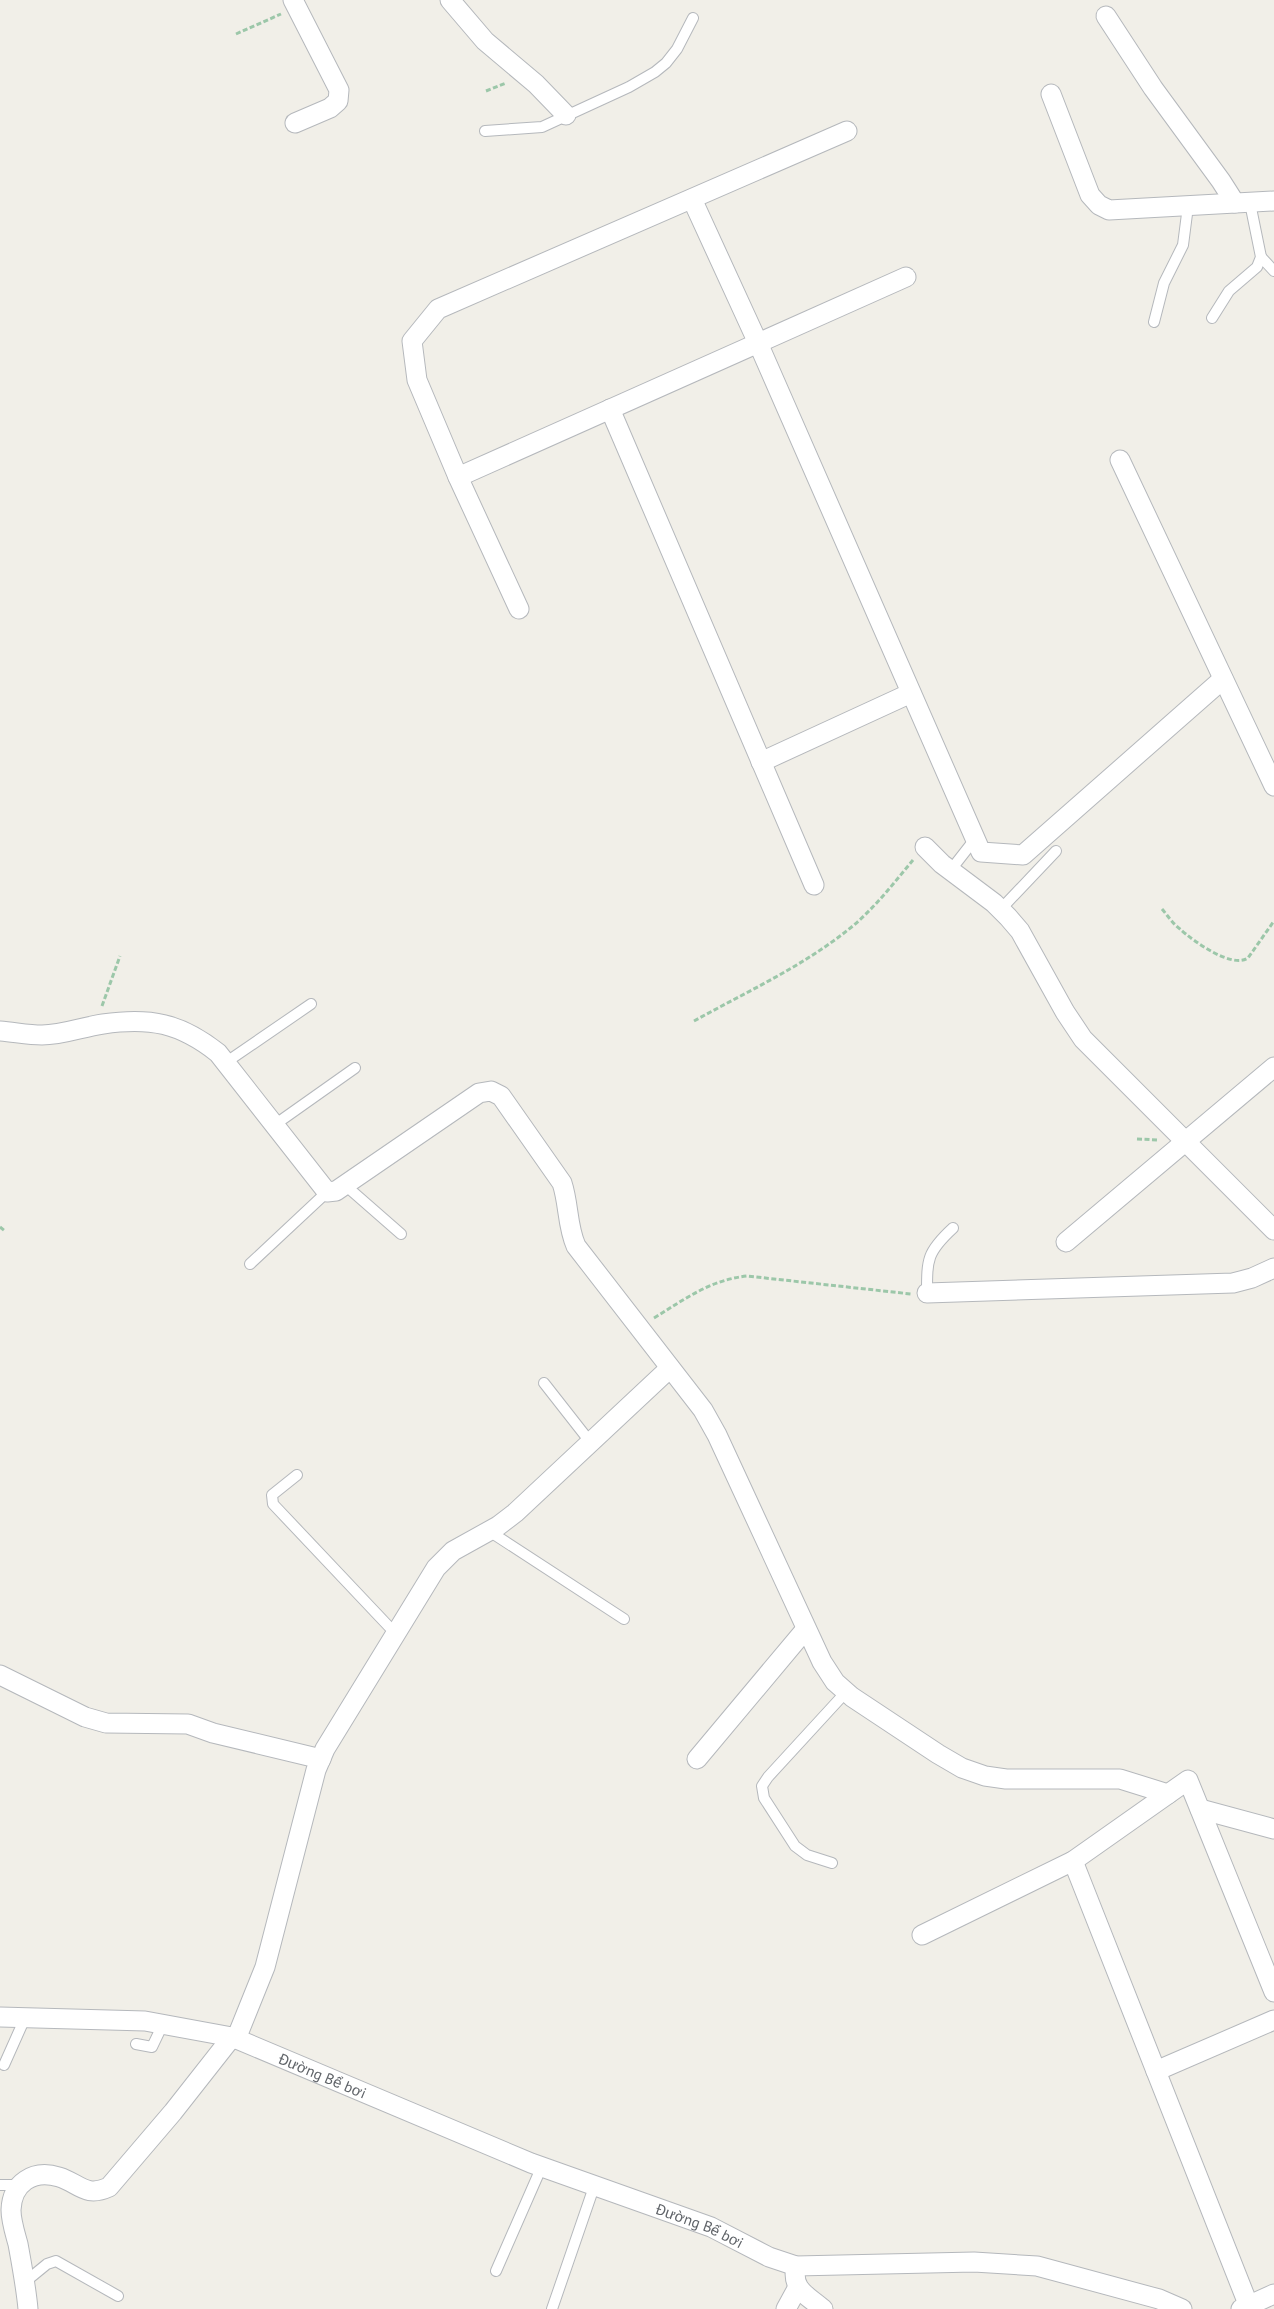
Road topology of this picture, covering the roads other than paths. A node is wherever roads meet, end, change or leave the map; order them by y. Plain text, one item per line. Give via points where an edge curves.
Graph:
1 (450, 0) edge
2 (294, 4) edge
3 (1106, 16) dead end
4 (693, 18) dead end
5 (1051, 94) dead end
6 (566, 115) junction
7 (295, 122) dead end
8 (485, 131) dead end
9 (847, 132) dead end
10 (692, 199) junction
11 (1274, 201) edge
12 (1242, 203) junction
13 (1188, 206) junction
14 (1261, 257) junction
15 (1274, 271) edge
16 (906, 278) dead end
17 (1212, 318) dead end
18 (1154, 322) dead end
19 (758, 343) junction
20 (610, 409) junction
21 (1120, 460) dead end
22 (458, 478) junction
23 (519, 609) dead end
24 (1224, 679) junction
25 (911, 693) junction
26 (761, 762) junction
27 (1274, 786) edge
28 (975, 839) junction
29 (925, 847) road end
30 (1056, 851) dead end
31 (950, 870) junction
32 (814, 885) dead end
33 (1001, 909) junction
34 (311, 1004) dead end
35 (0, 1031) edge
36 (226, 1063) junction
37 (1274, 1067) edge
38 (355, 1068) dead end
39 (273, 1126) junction
40 (1185, 1142) junction
41 (345, 1185) junction
42 (327, 1192) junction
43 (953, 1228) dead end
44 (1274, 1230) edge
45 (401, 1234) dead end
46 (1066, 1242) dead end
47 (250, 1264) dead end
48 (1274, 1268) edge
49 (927, 1293) joint
50 (670, 1368) junction
51 (544, 1383) dead end
52 (591, 1443) junction
53 (296, 1474) dead end
54 (488, 1531) junction
55 (624, 1619) dead end
56 (806, 1630) junction
57 (394, 1632) junction
58 (0, 1675) edge
59 (846, 1692) junction
60 (321, 1759) junction
61 (697, 1759) dead end
62 (1168, 1794) junction
63 (1200, 1809) junction
64 (1274, 1829) edge
65 (1073, 1861) junction
66 (832, 1863) dead end
67 (922, 1934) dead end
68 (1274, 1992) edge
69 (0, 2017) edge
70 (25, 2018) junction
71 (1274, 2020) edge
72 (163, 2024) junction
73 (234, 2038) junction
74 (136, 2044) dead end
75 (4, 2065) dead end
76 (1156, 2071) junction
77 (542, 2166) junction
78 (595, 2184) junction
79 (9, 2185) edge
80 (796, 2266) junction
81 (496, 2272) dead end
82 (25, 2282) junction
83 (798, 2287) junction
84 (1274, 2294) edge
85 (118, 2296) dead end
86 (1247, 2308) edge
87 (28, 2309) edge
88 (552, 2309) edge
89 (786, 2309) edge
90 (823, 2309) edge
91 (1182, 2309) edge

1 - 6 street via 484,41 536,84
2 - 7 street via 339,90 338,101 330,108
3 - 12 street via 1153,88 1221,181
4 - 6 lane via 677,50 655,72
5 - 13 street via 1090,195 1099,205 1115,210
6 - 8 lane via 542,127
9 - 10 street
10 - 19 street
10 - 22 street via 438,310 412,341 417,380
11 - 12 street
12 - 13 street
12 - 14 lane
13 - 18 lane via 1183,245 1164,283
14 - 15 lane
14 - 17 lane via 1257,267 1229,292
16 - 19 street
19 - 20 street
19 - 25 street
20 - 22 street
20 - 26 street
21 - 24 street
22 - 23 street
24 - 27 street
24 - 28 street via 1023,855 981,852
25 - 26 street
25 - 28 street
26 - 32 street
28 - 31 lane
29 - 31 street
30 - 33 lane
31 - 33 street
33 - 40 street via 1020,932 1083,1039
34 - 36 lane
35 - 36 street via 42,1035 95,1026 151,1022 173,1026 197,1037
36 - 39 street
37 - 40 street
38 - 39 lane
39 - 42 street
40 - 44 street
40 - 46 street
41 - 42 street
41 - 45 lane
41 - 50 street via 479,1093 490,1091 501,1096 562,1183 567,1198 570,1232 576,1246
42 - 47 lane
43 - 49 lane via 935,1244 929,1257
48 - 49 street via 1233,1283
50 - 52 street
50 - 56 street via 703,1410 717,1435
51 - 52 lane
52 - 54 street via 515,1513
53 - 57 lane via 272,1495 273,1504
54 - 55 lane
54 - 57 street via 453,1551 436,1568
56 - 59 street via 822,1662
56 - 61 street
57 - 60 street
58 - 60 street via 85,1717 106,1723 188,1724
59 - 62 street via 938,1754 962,1768 986,1776 1120,1779
59 - 66 lane via 762,1786 764,1798 795,1846 807,1855
60 - 73 street via 265,1966
62 - 63 street via 1188,1780
62 - 65 street
63 - 64 street
63 - 68 street
65 - 67 street
65 - 76 street
69 - 70 street, Đường Bể bơi
70 - 72 street, Đường Bể bơi
70 - 75 lane
71 - 76 street
72 - 73 street, Đường Bể bơi
72 - 74 lane via 152,2048
73 - 77 street, Đường Bể bơi
73 - 79 street via 109,2187 98,2192 87,2191 59,2177 41,2174
76 - 86 street
77 - 78 street, Đường Bể bơi
77 - 81 lane
78 - 80 street, Đường Bể bơi via 712,2227 769,2257
78 - 88 lane
79 - 82 street via 14,2193 11,2211
80 - 83 street via 794,2278
80 - 91 street, Đường Bể bơi via 974,2262 1037,2266 1159,2299
82 - 85 lane via 46,2264 56,2261
82 - 87 street
83 - 89 street
83 - 90 street
84 - 86 street

